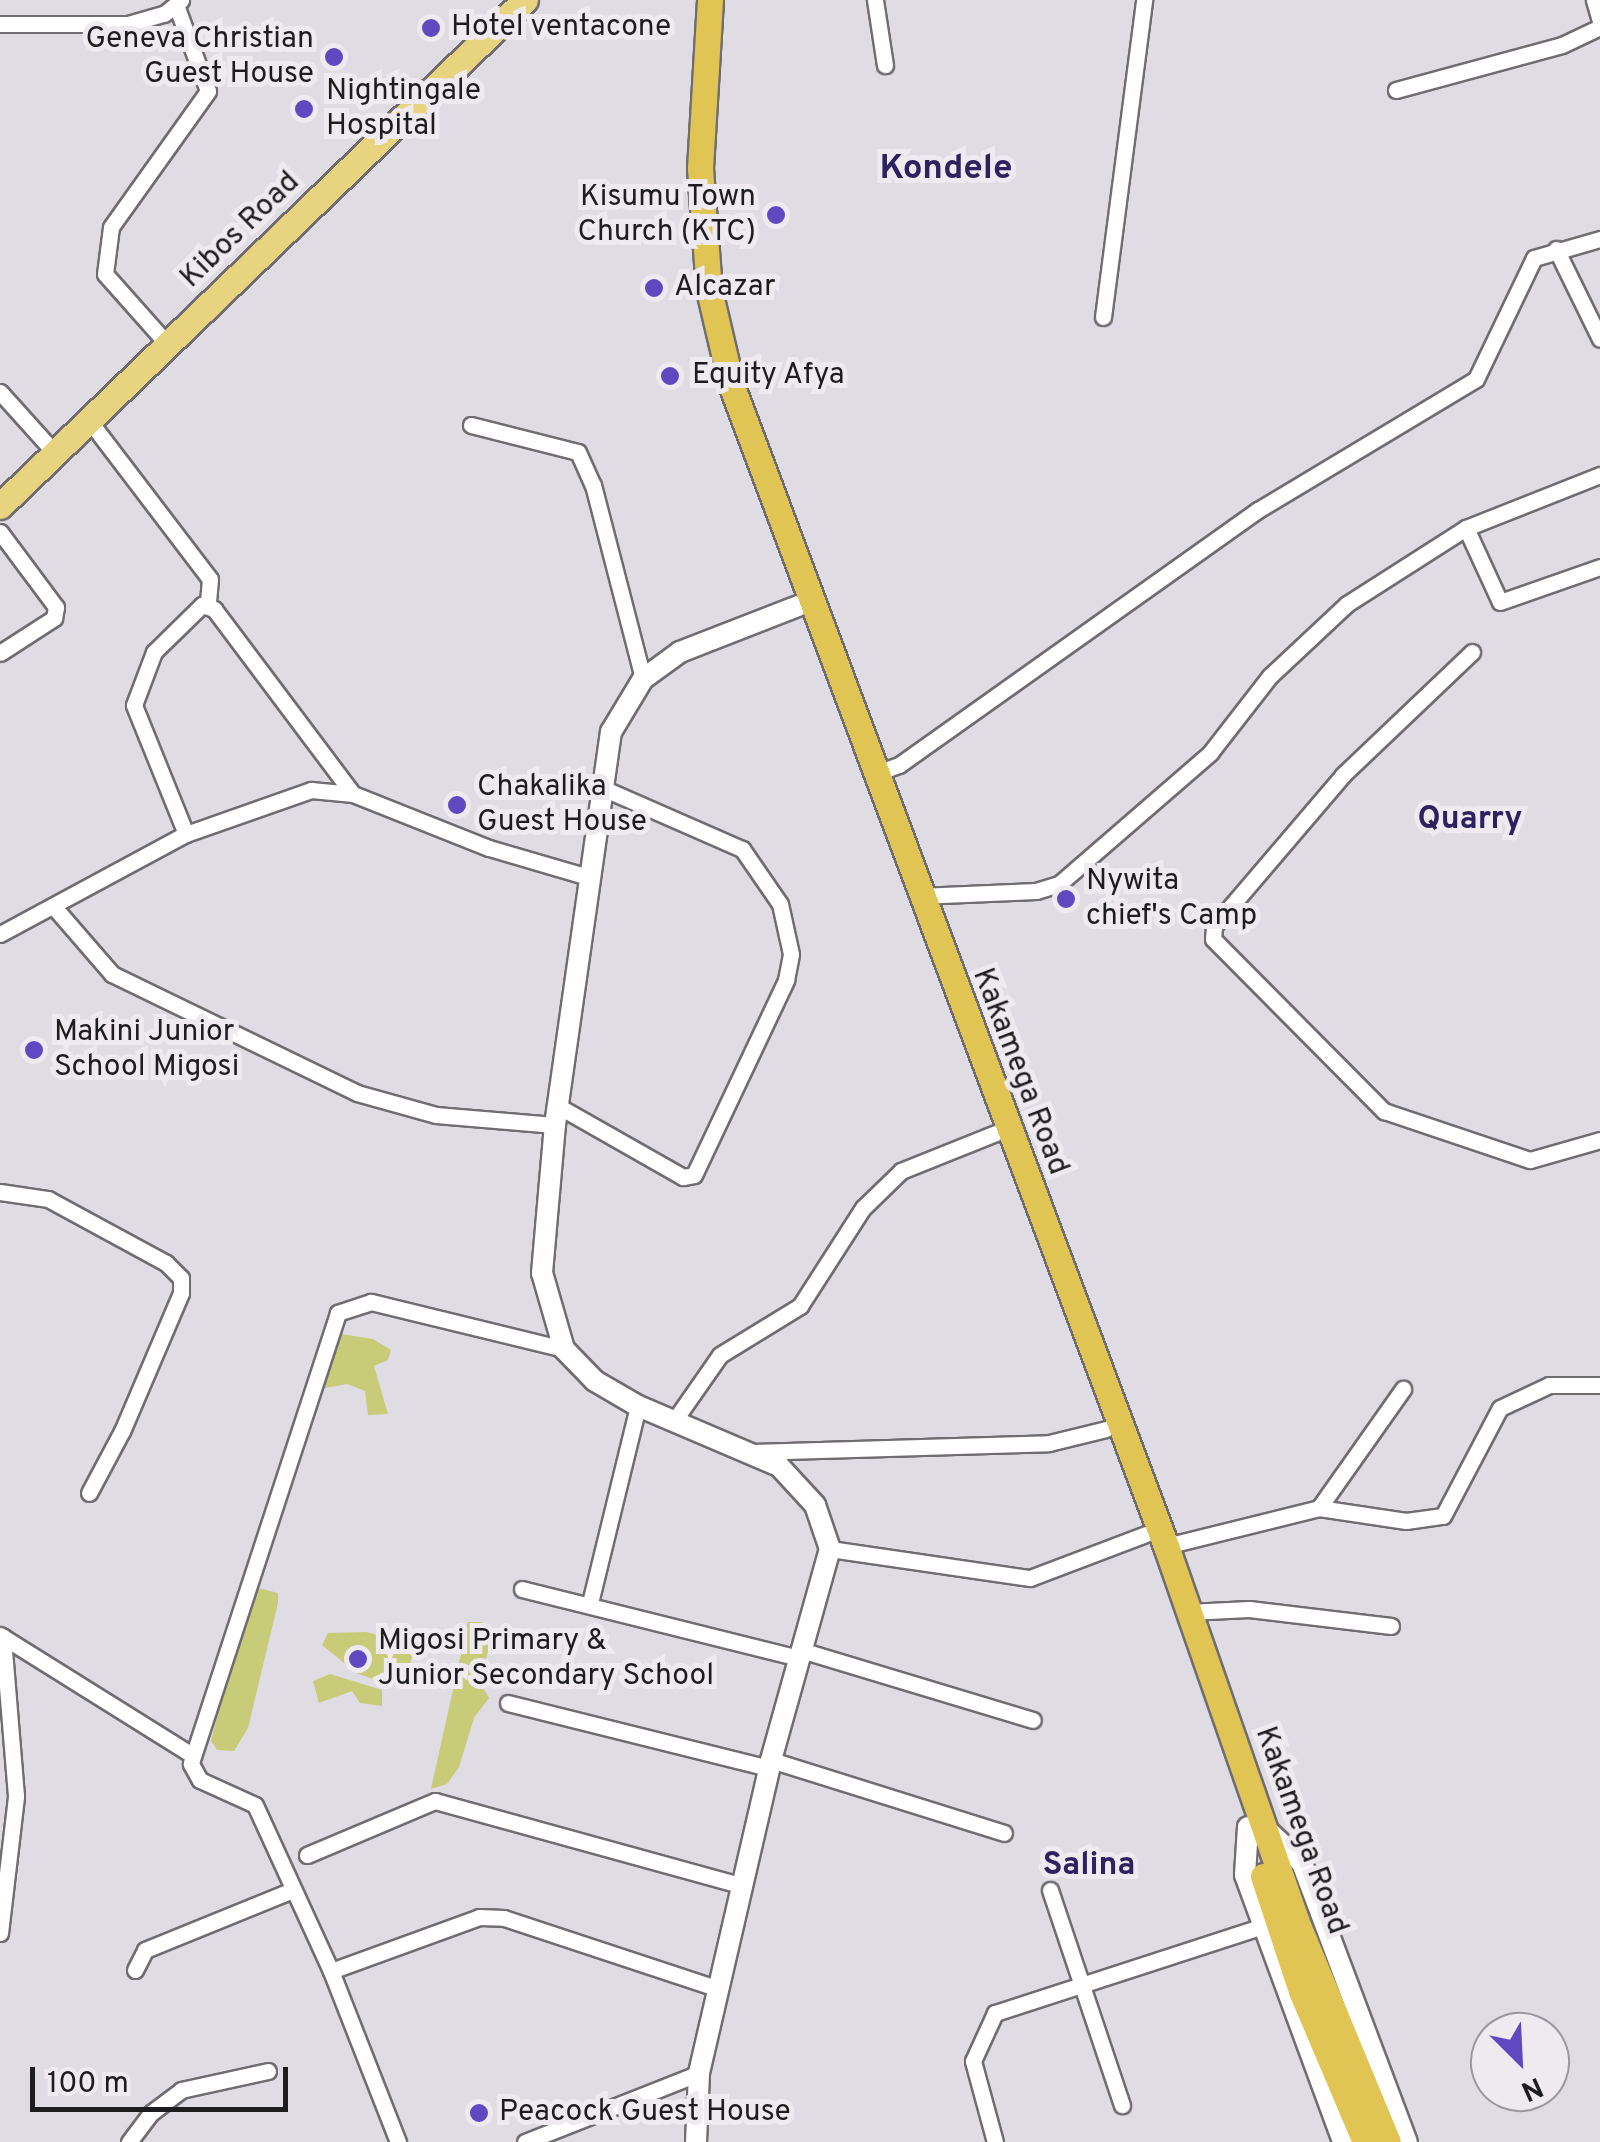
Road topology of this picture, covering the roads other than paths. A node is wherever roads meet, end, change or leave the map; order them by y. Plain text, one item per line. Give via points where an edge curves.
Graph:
1 (525, 0) edge
2 (702, 0) edge
3 (710, 0) edge
4 (875, 0) edge
5 (1144, 0) edge
6 (1594, 0) edge
7 (179, 2) edge
8 (0, 24) edge
9 (1600, 24) edge
10 (885, 64) dead end
11 (1396, 90) dead end
12 (1600, 238) edge
13 (1556, 250) junction
14 (1103, 317) dead end
15 (1600, 339) edge
16 (168, 346) junction
17 (0, 392) edge
18 (88, 420) junction
19 (471, 424) dead end
20 (54, 452) junction
21 (1600, 475) edge
22 (0, 506) edge
23 (1466, 528) junction
24 (0, 532) edge
25 (1600, 567) edge
26 (208, 604) junction
27 (798, 606) junction
28 (1472, 652) dead end
29 (0, 653) edge
30 (642, 678) junction
31 (874, 774) junction
32 (600, 787) junction
33 (353, 794) junction
34 (186, 834) junction
35 (588, 877) junction
36 (919, 896) junction
37 (54, 906) junction
38 (0, 934) edge
39 (556, 1115) junction
40 (996, 1133) junction
41 (1600, 1140) edge
42 (0, 1192) edge
43 (564, 1349) junction
44 (1600, 1385) edge
45 (1403, 1389) dead end
46 (638, 1406) junction
47 (674, 1421) junction
48 (1106, 1429) junction
49 (747, 1452) junction
50 (88, 1493) dead end
51 (1319, 1508) junction
52 (1156, 1540) junction
53 (830, 1548) junction
54 (522, 1588) dead end
55 (590, 1603) junction
56 (1188, 1612) junction
57 (1391, 1626) dead end
58 (1, 1636) edge
59 (800, 1654) junction
60 (508, 1703) dead end
61 (1033, 1720) dead end
62 (192, 1755) junction
63 (771, 1764) junction
64 (1254, 1826) junction
65 (1004, 1834) dead end
66 (306, 1855) dead end
67 (6, 1871) edge
68 (742, 1885) junction
69 (293, 1890) junction
70 (1050, 1890) dead end
71 (1262, 1926) junction
72 (0, 1933) edge
73 (134, 1970) dead end
74 (331, 1970) junction
75 (1083, 1982) junction
76 (718, 1989) junction
77 (268, 2072) dead end
78 (699, 2073) junction
79 (1356, 2087) junction
80 (1122, 2104) dead end
81 (129, 2142) edge
82 (398, 2142) edge
83 (525, 2142) edge
84 (696, 2142) edge
85 (995, 2142) edge
86 (1343, 2142) edge
87 (1364, 2142) edge
88 (1388, 2142) edge
89 (1407, 2142) edge

1 - 16 main road, Kibos Road
2 - 27 highway, Kakamega Road via 690,168 702,294 724,386
3 - 31 highway, Kakamega Road via 700,168 709,290 724,358
4 - 10 street
5 - 14 street
6 - 9 street
7 - 8 street via 128,24
7 - 16 street via 208,91 111,228 105,274
9 - 11 street via 1529,56
12 - 13 street
13 - 15 street
13 - 31 street via 1534,258 1476,378 1258,510 899,765
16 - 18 main road, Kibos Road
17 - 20 street
18 - 20 main road, Kibos Road
18 - 26 street via 210,579
19 - 30 street via 578,452 593,485
20 - 22 main road, Kibos Road
21 - 23 street
23 - 25 street via 1500,602
23 - 36 street via 1340,610 1270,676 1204,760 1059,884 1036,891
24 - 29 street via 56,607 54,618
26 - 33 street
26 - 34 street via 187,615 154,652 135,692 138,726
27 - 30 street via 680,652
27 - 40 highway, Kakamega Road
28 - 41 street via 1343,775 1214,926 1213,939 1384,1110 1530,1160
30 - 32 street via 611,732
31 - 36 highway, Kakamega Road
32 - 35 street
32 - 39 street via 742,850 780,904 791,954 786,980 694,1174 683,1177
33 - 34 street via 300,792
33 - 35 street via 489,848
34 - 37 street
35 - 39 street
36 - 52 highway, Kakamega Road
37 - 38 street
37 - 39 street via 112,974 357,1093 436,1115
39 - 43 street via 542,1273
40 - 47 street via 901,1171 863,1208 800,1306 720,1355
40 - 48 highway, Kakamega Road
42 - 50 street via 48,1199 166,1263 181,1278 181,1293 122,1432
43 - 46 street via 595,1381
43 - 62 street via 371,1302 338,1313
44 - 51 street via 1550,1385 1500,1408 1443,1516 1406,1521
45 - 51 street
46 - 47 street
46 - 55 street
47 - 49 street
48 - 49 street via 1050,1443
48 - 52 highway, Kakamega Road
49 - 53 street via 801,1482
51 - 52 street
52 - 53 street via 1030,1578
52 - 56 highway, Kakamega Road
52 - 64 highway, Kakamega Road
53 - 59 street
54 - 55 street
55 - 59 street
56 - 57 street via 1239,1608
56 - 64 highway, Kakamega Road
58 - 62 street
58 - 67 street via 16,1796
59 - 61 street
59 - 63 street
60 - 63 street
62 - 69 street via 196,1776 255,1806
63 - 65 street
63 - 68 street
64 - 71 street via 1245,1875
64 - 79 highway, Kakamega Road
64 - 89 street via 1302,1862
66 - 68 street via 435,1801
67 - 72 street
68 - 76 street
69 - 73 street via 145,1950
69 - 74 street
70 - 75 street
71 - 75 street
71 - 86 street
74 - 76 street via 479,1917 504,1918
74 - 82 street
75 - 80 street
75 - 85 street via 995,2013 986,2023 973,2061
76 - 78 street
77 - 81 street via 181,2090 150,2113
78 - 83 street
78 - 84 street
79 - 87 highway, Kakamega Road
79 - 88 highway, Kakamega Road

